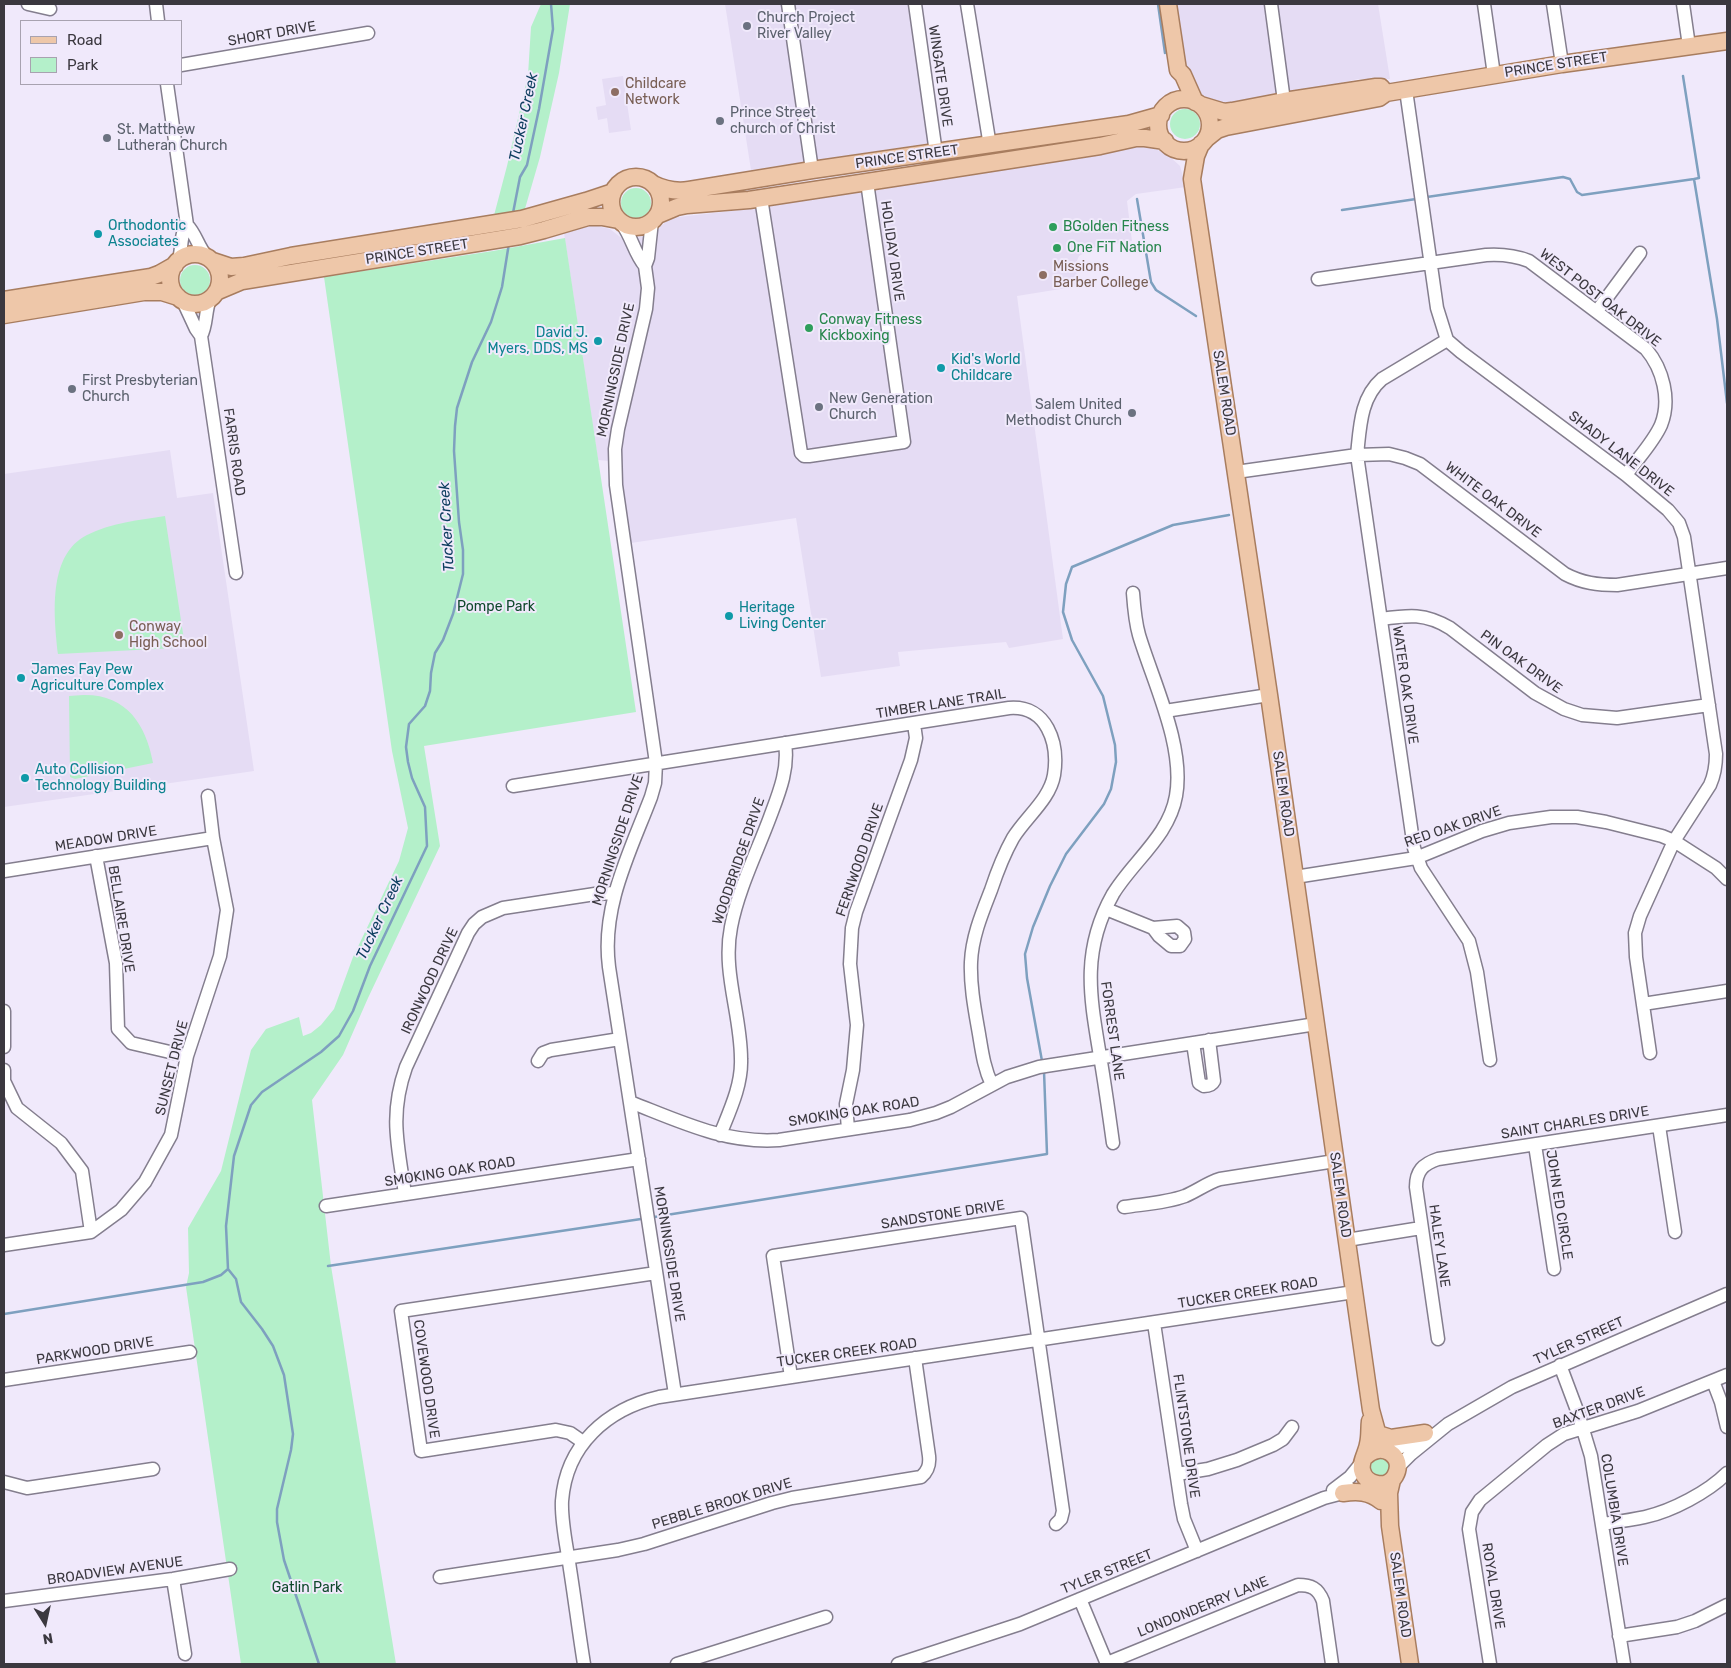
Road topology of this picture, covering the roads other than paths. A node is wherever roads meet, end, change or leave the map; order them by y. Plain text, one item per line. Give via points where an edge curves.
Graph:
1 (28, 4) edge
2 (156, 4) edge
3 (788, 4) edge
4 (915, 4) edge
5 (968, 4) edge
6 (1168, 4) edge
7 (1271, 4) edge
8 (1484, 4) edge
9 (1553, 4) edge
10 (1683, 4) edge
11 (50, 9) dead end
12 (158, 20) edge
13 (368, 34) dead end
14 (1727, 41) edge
15 (1689, 46) junction
16 (1562, 64) junction
17 (182, 65) edge
18 (1178, 70) junction
19 (1494, 75) junction
20 (167, 85) edge
21 (1381, 90) junction
22 (1406, 90) junction
23 (1284, 101) junction
24 (1198, 103) junction
25 (1164, 110) junction
26 (1085, 131) junction
27 (1204, 141) junction
28 (1169, 145) junction
29 (990, 146) junction
30 (928, 154) junction
31 (1034, 156) junction
32 (805, 171) junction
33 (1192, 179) junction
34 (872, 182) junction
35 (653, 184) junction
36 (613, 192) junction
37 (767, 197) junction
38 (655, 218) junction
39 (620, 222) junction
40 (187, 225) junction
41 (1640, 252) dead end
42 (210, 259) junction
43 (177, 262) junction
44 (1430, 263) junction
45 (645, 266) junction
46 (1318, 279) dead end
47 (67, 290) junction
48 (213, 296) junction
49 (180, 299) junction
50 (4, 300) edge
51 (4, 306) edge
52 (1597, 311) junction
53 (4, 314) edge
54 (201, 336) junction
55 (1447, 340) junction
56 (1358, 455) junction
57 (1236, 472) junction
58 (1626, 475) junction
59 (1727, 568) edge
60 (236, 573) dead end
61 (1690, 574) junction
62 (1133, 593) dead end
63 (1381, 619) junction
64 (1269, 695) junction
65 (1709, 705) junction
66 (1165, 711) junction
67 (914, 724) junction
68 (785, 743) junction
69 (656, 763) junction
70 (513, 786) dead end
71 (208, 796) dead end
72 (213, 838) junction
73 (1674, 841) junction
74 (96, 856) junction
75 (1416, 858) junction
76 (4, 871) edge
77 (1295, 877) junction
78 (1727, 879) edge
79 (614, 893) junction
80 (1106, 909) junction
81 (1153, 928) dead end
82 (1727, 991) edge
83 (1643, 1004) junction
84 (4, 1011) edge
85 (1316, 1024) junction
86 (620, 1039) junction
87 (1209, 1040) junction
88 (1193, 1043) junction
89 (4, 1047) edge
90 (1650, 1053) dead end
91 (187, 1056) junction
92 (1100, 1057) junction
93 (1490, 1060) dead end
94 (538, 1061) dead end
95 (4, 1070) edge
96 (992, 1085) junction
97 (630, 1102) junction
98 (1727, 1115) edge
99 (1658, 1126) junction
100 (848, 1129) junction
101 (720, 1135) junction
102 (1113, 1143) dead end
103 (1535, 1145) junction
104 (639, 1158) junction
105 (1335, 1161) junction
106 (1428, 1163) joint
107 (406, 1194) junction
108 (326, 1206) dead end
109 (1124, 1207) dead end
110 (1421, 1228) junction
111 (91, 1232) junction
112 (1675, 1232) dead end
113 (1347, 1240) junction
114 (4, 1246) edge
115 (1554, 1269) dead end
116 (656, 1273) junction
117 (1354, 1292) junction
118 (1727, 1294) edge
119 (1154, 1323) junction
120 (1438, 1339) dead end
121 (1039, 1340) junction
122 (190, 1352) dead end
123 (915, 1358) junction
124 (1560, 1365) junction
125 (1727, 1375) edge
126 (791, 1377) junction
127 (4, 1380) edge
128 (1713, 1381) junction
129 (675, 1394) junction
130 (1371, 1410) junction
131 (1448, 1424) junction
132 (1292, 1427) dead end
133 (1727, 1427) edge
134 (1583, 1428) junction
135 (1425, 1433) junction
136 (1378, 1434) junction
137 (583, 1442) junction
138 (1387, 1451) junction
139 (1364, 1459) junction
140 (153, 1469) dead end
141 (1727, 1473) edge
142 (1176, 1474) junction
143 (1395, 1474) junction
144 (4, 1482) edge
145 (1372, 1483) junction
146 (1343, 1493) junction
147 (1324, 1498) junction
148 (1380, 1501) junction
149 (1472, 1512) joint
150 (1056, 1524) dead end
151 (1602, 1524) junction
152 (1390, 1526) junction
153 (1197, 1551) junction
154 (569, 1558) junction
155 (230, 1569) dead end
156 (440, 1577) dead end
157 (174, 1579) junction
158 (1080, 1599) junction
159 (4, 1601) edge
160 (1727, 1606) edge
161 (826, 1617) dead end
162 (1620, 1636) junction
163 (185, 1654) dead end
164 (1107, 1663) edge
165 (584, 1664) edge
166 (677, 1664) edge
167 (898, 1664) edge
168 (1332, 1664) edge
169 (1410, 1664) edge
170 (1490, 1664) edge
171 (1624, 1664) edge

1 - 11 street
2 - 12 street
3 - 32 street
4 - 30 street, WINGATE DRIVE
5 - 29 street
6 - 18 main road
7 - 23 street
8 - 19 street
9 - 16 street
10 - 15 street
13 - 17 street, SHORT DRIVE
14 - 15 main road, PRINCE STREET
15 - 16 main road, PRINCE STREET
16 - 19 main road, PRINCE STREET
18 - 24 main road
18 - 25 main road via 1174,76 1173,93
19 - 22 main road, PRINCE STREET
20 - 40 street
21 - 22 main road, PRINCE STREET
21 - 23 main road, PRINCE STREET
21 - 27 main road, PRINCE STREET via 1328,107 1226,126
22 - 44 street
23 - 24 main road, PRINCE STREET via 1224,112
24 - 25 main road via 1182,99
24 - 27 main road via 1210,122
25 - 26 main road, PRINCE STREET via 1138,123
25 - 28 main road via 1159,129
26 - 29 main road, PRINCE STREET
26 - 31 main road via 1078,138 1048,144
27 - 28 main road via 1188,150
27 - 33 main road, SALEM ROAD via 1196,156
28 - 31 main road, PRINCE STREET via 1136,138
28 - 33 main road, SALEM ROAD
29 - 30 main road, PRINCE STREET
30 - 32 main road, PRINCE STREET
30 - 34 main road via 914,163 882,169
31 - 34 main road, PRINCE STREET
32 - 35 main road, PRINCE STREET via 682,191
32 - 37 main road via 792,180 765,187
33 - 57 main road, SALEM ROAD
34 - 37 main road, PRINCE STREET
34 - 37 street, HOLIDAY DRIVE via 904,442 804,456 801,453
35 - 36 main road via 642,178 628,178 620,182
35 - 38 main road via 661,201
36 - 39 main road via 611,207
36 - 42 main road, PRINCE STREET via 522,219 244,266 231,267
37 - 38 main road, PRINCE STREET via 676,207
38 - 39 main road via 640,227
38 - 45 street, MORNINGSIDE DRIVE
39 - 45 street, MORNINGSIDE DRIVE
39 - 48 main road, PRINCE STREET via 602,216 588,217 520,236 242,281
40 - 42 street
40 - 43 street
41 - 52 street
42 - 43 main road via 194,254
42 - 48 main road via 220,276 220,285
43 - 47 main road via 150,277
43 - 49 main road via 170,283
44 - 46 street, WEST POST OAK DRIVE
44 - 52 street, WEST POST OAK DRIVE via 1486,255 1518,256
44 - 55 street via 1436,308
45 - 69 street, MORNINGSIDE DRIVE via 646,309 615,449 618,494
47 - 50 main road
47 - 51 main road via 60,298
48 - 49 main road via 204,303 195,304
48 - 54 street, FARRIS ROAD
49 - 53 main road via 162,292 144,292
49 - 54 street, FARRIS ROAD
52 - 58 street, WEST POST OAK DRIVE via 1646,349 1662,379 1665,398 1661,425
54 - 60 street, FARRIS ROAD
55 - 56 street, WATER OAK DRIVE via 1374,386 1364,410
55 - 58 street, SHADY LANE DRIVE
56 - 57 street, WHITE OAK DRIVE
56 - 61 street, WHITE OAK DRIVE via 1390,454 1420,464 1565,574 1580,581 1617,585
56 - 63 street, WATER OAK DRIVE
57 - 64 main road, SALEM ROAD
58 - 61 street, SHADY LANE DRIVE via 1679,523
59 - 61 street, WHITE OAK DRIVE
61 - 65 street, SHADY LANE DRIVE
62 - 66 street, FORREST LANE via 1139,633
63 - 65 street, PIN OAK DRIVE via 1412,616 1440,622 1535,693 1582,715 1617,718
63 - 75 street, WATER OAK DRIVE
64 - 66 street
64 - 77 main road, SALEM ROAD
65 - 73 street, SHADY LANE DRIVE via 1716,754 1714,777
66 - 80 street, FORREST LANE via 1176,758 1174,806 1161,831 1119,884
67 - 68 street, TIMBER LANE TRAIL
67 - 96 street, TIMBER LANE TRAIL via 1021,708 1034,712 1043,720 1052,741 1055,758 1052,781 1007,849 975,934 971,960 973,998 986,1071
67 - 100 street, FERNWOOD DRIVE via 916,738 911,760 852,928 850,964 857,1025 846,1104
68 - 69 street, TIMBER LANE TRAIL
68 - 101 street, WOODBRIDGE DRIVE via 785,773 734,912 729,938 730,978 742,1060 736,1092
69 - 70 street, TIMBER LANE TRAIL
69 - 79 street, MORNINGSIDE DRIVE via 651,797
71 - 72 street, SUNSET DRIVE
72 - 74 street, MEADOW DRIVE
72 - 91 street, SUNSET DRIVE via 227,910 220,956
73 - 75 street, RED OAK DRIVE via 1577,817 1537,818 1509,822
73 - 78 street, RED OAK DRIVE via 1716,868
73 - 83 street, SHADY LANE DRIVE via 1635,934
74 - 76 street, MEADOW DRIVE
74 - 91 street, BELLAIRE DRIVE via 116,963 118,1029 131,1043
75 - 77 street, RED OAK DRIVE
75 - 93 street, WATER OAK DRIVE via 1469,941
77 - 85 main road, SALEM ROAD
79 - 86 street, MORNINGSIDE DRIVE via 607,943
79 - 107 street, IRONWOOD DRIVE via 502,908 474,924 410,1058 397,1098 396,1127
80 - 81 street
80 - 92 street, FORREST LANE via 1097,931 1090,973
82 - 83 street
83 - 90 street, SHADY LANE DRIVE
84 - 89 street
85 - 87 street, SMOKING OAK ROAD
85 - 105 main road, SALEM ROAD
86 - 94 street via 551,1050
86 - 97 street, MORNINGSIDE DRIVE
87 - 88 street, SMOKING OAK ROAD
87 - 88 street via 1214,1080 1208,1086 1200,1083
88 - 92 street, SMOKING OAK ROAD
91 - 111 street, SUNSET DRIVE via 171,1135 146,1182 121,1210
92 - 96 street, SMOKING OAK ROAD via 1022,1071
92 - 102 street, FORREST LANE
95 - 111 street via 4,1081 17,1108 61,1143 82,1170
96 - 100 street, SMOKING OAK ROAD via 936,1113
97 - 101 street, SMOKING OAK ROAD
97 - 104 street, MORNINGSIDE DRIVE
98 - 99 street, SAINT CHARLES DRIVE
99 - 103 street, SAINT CHARLES DRIVE
99 - 112 street
100 - 101 street, SMOKING OAK ROAD via 763,1141
103 - 106 street, SAINT CHARLES DRIVE
103 - 115 street, JOHN ED CIRCLE
104 - 107 street, SMOKING OAK ROAD
104 - 116 street, MORNINGSIDE DRIVE
105 - 109 street via 1220,1179 1176,1199
105 - 113 main road, SALEM ROAD
106 - 110 street, HALEY LANE via 1418,1172 1416,1180
107 - 108 street, SMOKING OAK ROAD
110 - 113 street
110 - 120 street, HALEY LANE
111 - 114 street, SUNSET DRIVE
113 - 117 main road, SALEM ROAD
116 - 129 street, MORNINGSIDE DRIVE
116 - 137 street, COVEWOOD DRIVE via 401,1311 421,1451 556,1430 570,1433
117 - 119 street, TUCKER CREEK ROAD
117 - 130 main road, SALEM ROAD
118 - 124 street, TYLER STREET
119 - 121 street, TUCKER CREEK ROAD
119 - 142 street, FLINTSTONE DRIVE
121 - 123 street, TUCKER CREEK ROAD
121 - 126 street, SANDSTONE DRIVE via 1021,1218 773,1256
121 - 150 street, SANDSTONE DRIVE via 1063,1511
122 - 127 street, PARKWOOD DRIVE
123 - 126 street, TUCKER CREEK ROAD
123 - 154 street, PEBBLE BROOK DRIVE via 929,1456 929,1467 921,1477 772,1502 630,1548
124 - 131 street, TYLER STREET via 1512,1387
124 - 134 street, COLUMBIA DRIVE
125 - 128 street, BAXTER DRIVE
126 - 129 street, TUCKER CREEK ROAD
128 - 133 street
128 - 134 street, BAXTER DRIVE via 1638,1411
129 - 137 street, TUCKER CREEK ROAD via 628,1406 600,1424
130 - 136 main road, SALEM ROAD
130 - 139 main road, SALEM ROAD via 1370,1437
131 - 135 street, TYLER STREET
131 - 143 street, TYLER STREET via 1411,1454
132 - 142 street via 1273,1445 1237,1460
134 - 149 street, BAXTER DRIVE via 1564,1434 1547,1445 1480,1500
134 - 151 street, COLUMBIA DRIVE
135 - 136 main road via 1391,1438
135 - 138 street, TYLER STREET via 1404,1446
136 - 138 main road, SALEM ROAD
137 - 154 street, TUCKER CREEK ROAD via 565,1483 562,1499
138 - 139 main road via 1374,1450
138 - 143 main road via 1395,1457
139 - 145 main road via 1362,1470
139 - 147 street, TYLER STREET
140 - 144 street via 27,1488
141 - 151 street via 1717,1483 1672,1508 1647,1517
142 - 153 street, FLINTSTONE DRIVE via 1184,1519
143 - 145 main road via 1381,1484
143 - 152 main road, SALEM ROAD via 1389,1493
145 - 146 street, TYLER STREET
145 - 148 main road, SALEM ROAD
146 - 147 street, TYLER STREET
146 - 148 main road via 1367,1493
147 - 153 street, TYLER STREET
148 - 152 main road, SALEM ROAD
149 - 170 street, ROYAL DRIVE via 1469,1529
151 - 162 street, COLUMBIA DRIVE
152 - 169 main road, SALEM ROAD
153 - 158 street, TYLER STREET
154 - 156 street, PEBBLE BROOK DRIVE
154 - 165 street, TUCKER CREEK ROAD
155 - 157 street, BROADVIEW AVENUE
157 - 159 street, BROADVIEW AVENUE
157 - 163 street
158 - 164 street
158 - 167 street, TYLER STREET
160 - 162 street via 1677,1627
161 - 166 street
162 - 171 street, COLUMBIA DRIVE
164 - 168 street, LONDONDERRY LANE via 1298,1585 1312,1586 1320,1594

